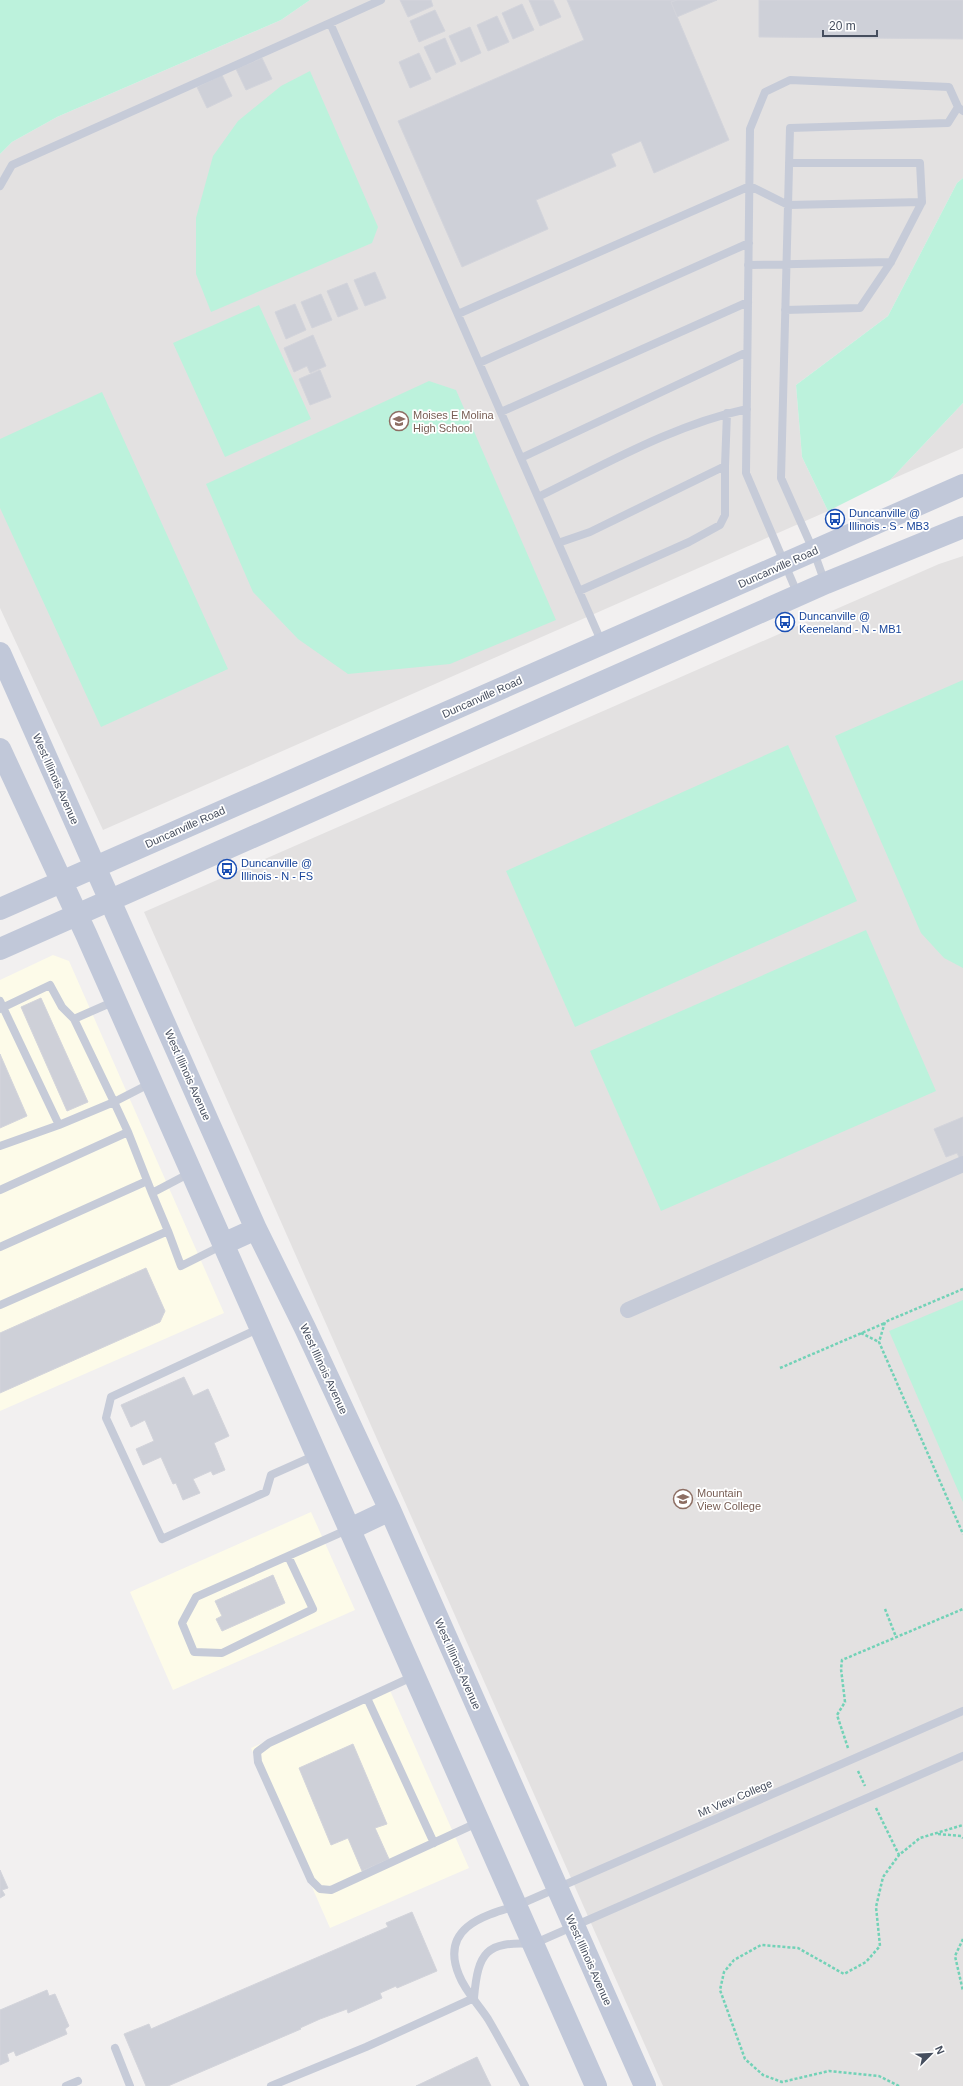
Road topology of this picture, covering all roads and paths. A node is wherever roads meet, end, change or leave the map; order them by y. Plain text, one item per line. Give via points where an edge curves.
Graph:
1 (381, 0) edge
2 (330, 23) junction
3 (960, 109) edge
4 (789, 163) junction
5 (0, 186) edge
6 (750, 186) junction
7 (922, 202) junction
8 (788, 205) junction
9 (749, 243) junction
10 (891, 262) junction
11 (748, 265) junction
12 (786, 266) junction
13 (748, 302) junction
14 (785, 310) junction
15 (458, 314) junction
16 (747, 352) junction
17 (479, 363) junction
18 (747, 409) junction
19 (501, 412) junction
20 (727, 413) junction
21 (521, 458) junction
22 (725, 466) junction
23 (963, 485) edge
24 (538, 497) junction
25 (963, 527) edge
26 (558, 543) junction
27 (814, 552) junction
28 (784, 565) junction
29 (826, 583) junction
30 (579, 591) junction
31 (798, 596) junction
32 (603, 644) junction
33 (0, 653) edge
34 (0, 749) edge
35 (95, 866) junction
36 (62, 881) junction
37 (109, 899) junction
38 (0, 909) edge
39 (77, 914) junction
40 (0, 949) edge
41 (115, 1000) junction
42 (1, 1006) edge
43 (74, 1019) junction
44 (152, 1083) junction
45 (114, 1102) junction
46 (59, 1125) junction
47 (128, 1132) junction
48 (0, 1146) edge
49 (963, 1164) edge
50 (191, 1172) junction
51 (147, 1181) junction
52 (0, 1190) edge
53 (152, 1193) junction
54 (256, 1229) junction
55 (168, 1231) junction
56 (223, 1244) junction
57 (0, 1247) edge
58 (963, 1289) edge
59 (0, 1305) edge
60 (628, 1310) dead end
61 (885, 1322) junction
62 (260, 1328) junction
63 (860, 1333) junction
64 (879, 1342) junction
65 (780, 1368) dead end
66 (316, 1455) junction
67 (390, 1510) junction
68 (350, 1529) junction
69 (963, 1534) edge
70 (288, 1556) junction
71 (886, 1609) dead end
72 (963, 1609) edge
73 (896, 1637) junction
74 (414, 1676) junction
75 (367, 1698) junction
76 (963, 1711) edge
77 (963, 1756) edge
78 (852, 1760) junction
79 (870, 1796) junction
80 (479, 1822) junction
81 (963, 1825) edge
82 (936, 1834) junction
83 (963, 1838) edge
84 (434, 1843) junction
85 (899, 1855) junction
86 (557, 1887) junction
87 (516, 1906) junction
88 (574, 1926) junction
89 (963, 1939) edge
90 (533, 1944) junction
91 (963, 1991) edge
92 (474, 1998) junction
93 (115, 2048) dead end
94 (78, 2081) dead end
95 (66, 2086) edge
96 (130, 2086) edge
97 (271, 2086) edge
98 (525, 2086) edge
99 (596, 2086) edge
100 (645, 2086) edge
101 (899, 2086) edge

1 - 2 lane
2 - 5 lane via 12,165
2 - 15 lane
3 - 4 lane via 948,123 790,128
3 - 6 lane via 949,86 790,80 765,92 750,129
4 - 7 lane via 920,163
4 - 8 lane
6 - 8 lane
6 - 9 lane
6 - 15 lane
7 - 8 lane
7 - 10 lane
8 - 12 lane
9 - 11 lane
9 - 17 lane
10 - 12 lane
10 - 14 lane via 860,308
11 - 12 lane
11 - 13 lane
12 - 14 lane
13 - 16 lane
13 - 19 lane
14 - 27 lane via 781,478
15 - 17 lane
16 - 18 lane
16 - 21 lane
17 - 19 lane
18 - 20 lane
18 - 28 lane via 746,473
19 - 21 lane
20 - 22 lane
20 - 24 lane via 687,426
21 - 24 lane
22 - 26 lane via 590,532
22 - 30 lane via 725,515 720,525 689,542
23 - 27 main road, Duncanville Road
24 - 26 lane
25 - 29 main road
26 - 30 lane
27 - 28 main road, Duncanville Road
27 - 29 lane
28 - 31 lane
28 - 32 main road, Duncanville Road
29 - 31 main road
30 - 32 lane
31 - 37 main road
32 - 35 main road, Duncanville Road
33 - 35 main road, West Illinois Avenue
34 - 36 main road
35 - 36 main road, Duncanville Road
35 - 37 main road, West Illinois Avenue
36 - 38 main road, Duncanville Road
36 - 39 main road
37 - 39 main road
37 - 54 main road, West Illinois Avenue
39 - 40 main road
39 - 41 main road
41 - 43 lane
41 - 44 main road
42 - 43 lane via 50,985 62,1007
42 - 46 lane
43 - 45 lane
44 - 45 lane
44 - 50 main road
45 - 46 lane
45 - 47 lane
46 - 48 lane
47 - 51 lane
47 - 52 lane
49 - 60 street
50 - 53 lane
50 - 56 main road
51 - 53 lane
51 - 57 lane
53 - 55 lane
54 - 56 main road
54 - 67 main road, West Illinois Avenue
55 - 56 lane via 181,1266
55 - 59 lane
56 - 62 main road
58 - 61 path
61 - 63 path
61 - 64 path
62 - 66 main road
62 - 66 lane via 111,1397 106,1418 162,1539 266,1492 271,1475
63 - 64 path
63 - 65 path
64 - 69 path
66 - 68 main road
67 - 68 main road
67 - 86 main road, West Illinois Avenue
68 - 70 lane
68 - 74 main road
70 - 70 lane via 196,1597 182,1623 194,1652 222,1653 313,1609
71 - 73 path
72 - 73 path
73 - 78 path via 842,1660 840,1669 846,1702 837,1715
74 - 75 lane
74 - 80 main road
75 - 84 lane
75 - 84 lane via 269,1743 257,1752 258,1762 311,1880 320,1889 331,1890
76 - 78 lane, Mt View College
77 - 79 lane
78 - 79 path
78 - 86 lane, Mt View College
79 - 85 path
79 - 88 lane
80 - 84 lane
80 - 87 main road
81 - 82 path
82 - 83 path
82 - 85 path via 920,1838
85 - 101 path via 883,1877 876,1907 880,1946 866,1962 844,1974 798,1948 761,1945 734,1960 724,1972 720,1990 745,2059 763,2075 782,2082 829,2071 879,2076
86 - 87 lane, Mt View College
86 - 88 main road, West Illinois Avenue
87 - 90 main road
87 - 92 lane, Mt View College via 482,1917 468,1926 458,1939 453,1955 460,1976
88 - 90 lane
88 - 100 main road, West Illinois Avenue
89 - 91 path via 955,1956
90 - 92 lane via 511,1943 497,1946 486,1953 476,1977
90 - 99 main road
92 - 97 lane via 366,2047
92 - 98 lane, Mt View College
93 - 96 lane
94 - 95 lane

